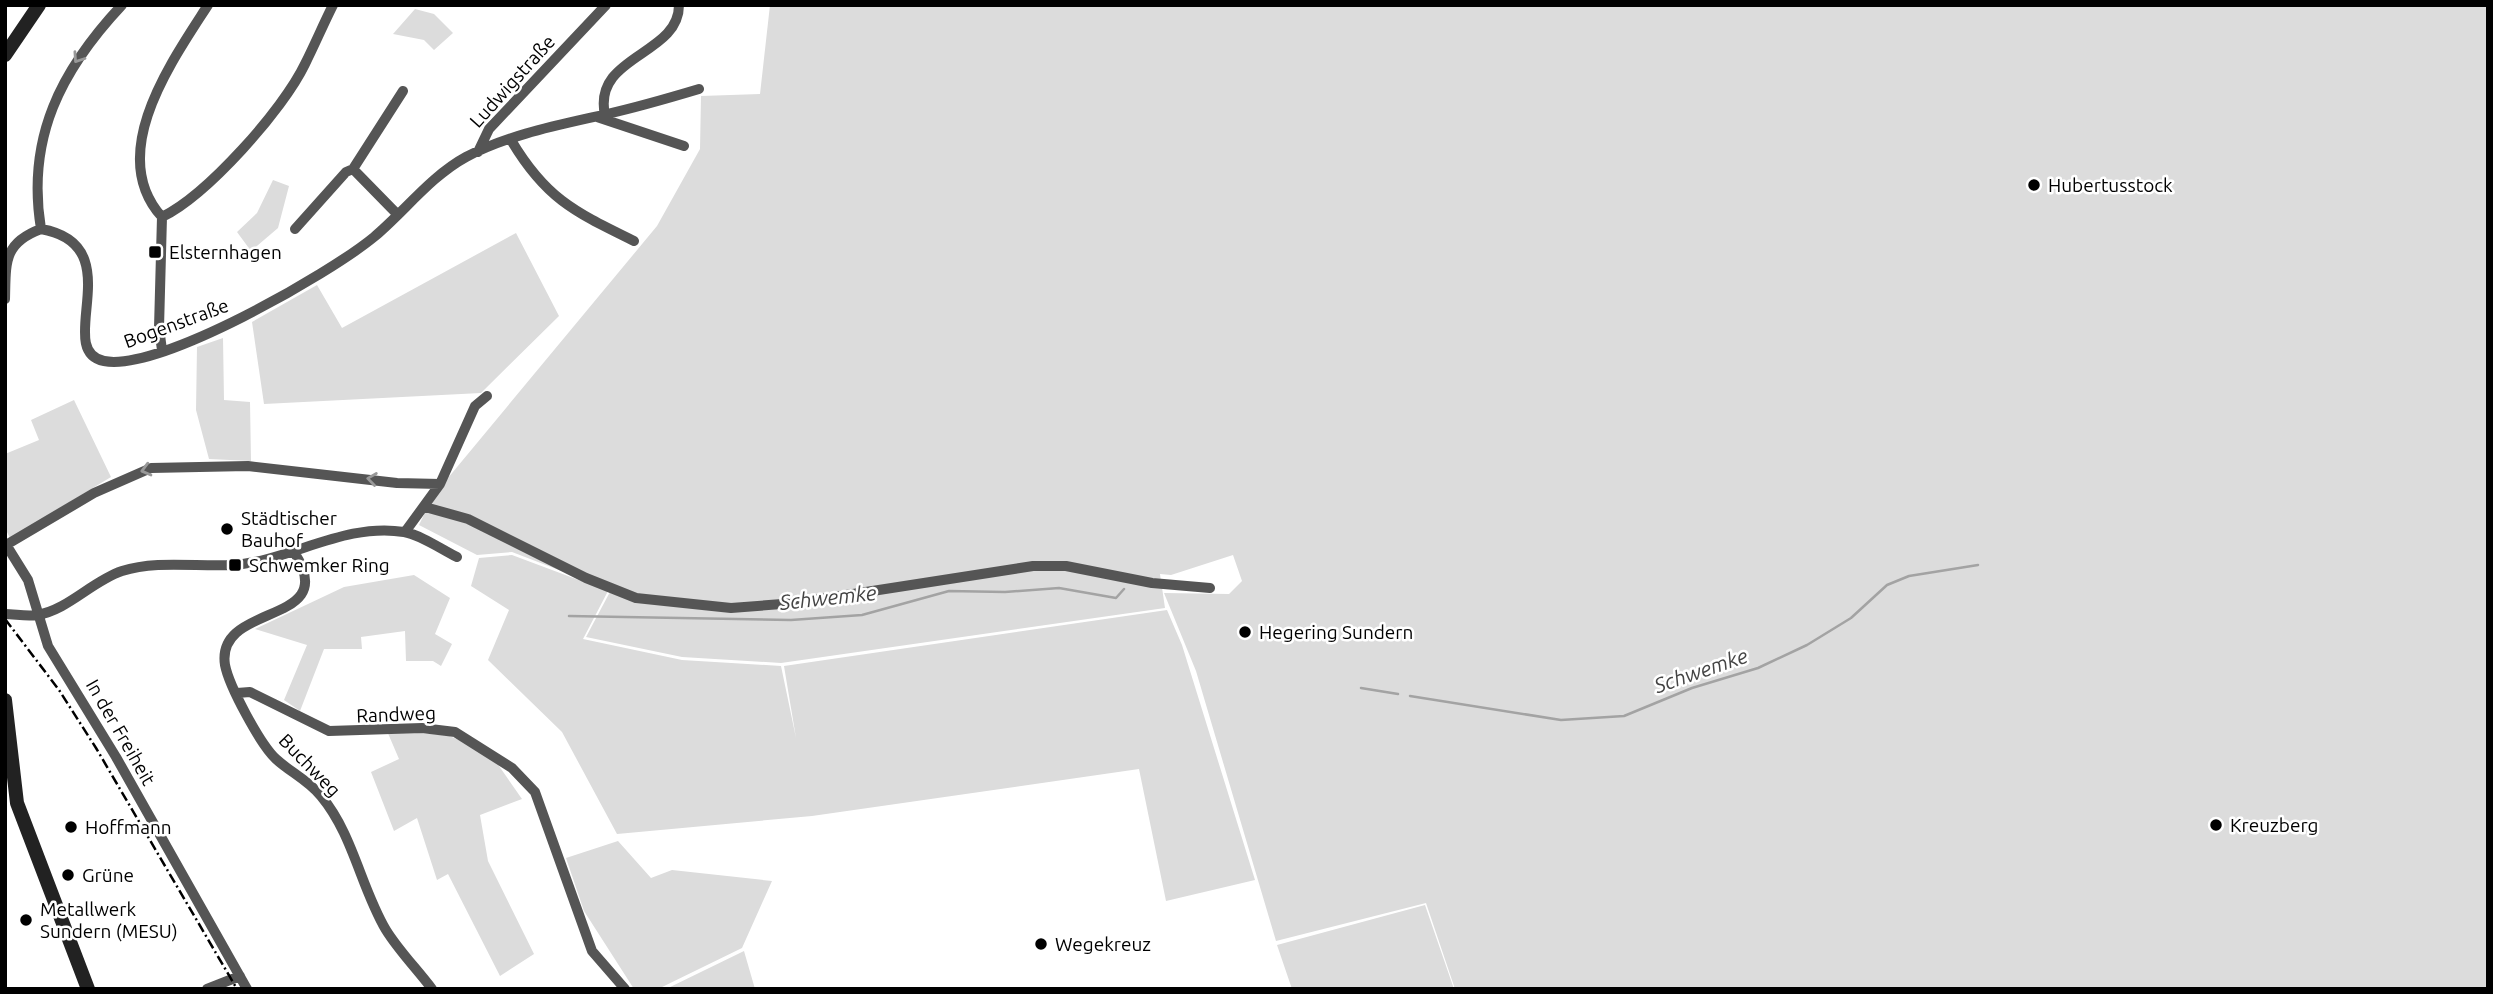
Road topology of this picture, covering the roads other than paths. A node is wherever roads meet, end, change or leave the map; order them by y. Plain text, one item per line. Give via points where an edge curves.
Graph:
1 (39, 5) edge
2 (122, 5) edge
3 (208, 5) edge
4 (333, 5) edge
5 (606, 5) edge
6 (679, 5) edge
7 (5, 55) edge
8 (699, 89) dead end
9 (403, 91) dead end
10 (600, 116) junction
11 (512, 139) junction
12 (684, 146) dead end
13 (478, 152) junction
14 (354, 169) junction
15 (398, 215) junction
16 (162, 217) junction
17 (41, 229) junction
18 (295, 229) dead end
19 (634, 241) dead end
20 (5, 299) edge
21 (162, 350) junction
22 (487, 396) dead end
23 (440, 484) junction
24 (425, 507) junction
25 (405, 532) junction
26 (6, 544) edge
27 (294, 552) junction
28 (457, 557) dead end
29 (1210, 588) dead end
30 (5, 614) edge
31 (36, 615) junction
32 (237, 693) junction
33 (5, 700) edge
34 (6, 722) edge
35 (240, 976) junction
36 (88, 989) edge
37 (207, 989) edge
38 (247, 989) edge
39 (432, 989) edge
40 (625, 989) edge

1 - 7 main road
2 -> 17 street via 73,63 52,109 38,167
3 - 16 street via 167,67 140,149 143,185
4 - 16 street via 291,87 247,142 201,193
5 - 13 street, Ludwigstraße via 498,119
6 - 10 street via 675,25 666,35 611,78
8 - 10 street, Bogenstraße
9 - 14 street
10 - 11 street, Bogenstraße via 543,127
10 - 12 street, Bogenstraße
11 - 13 street, Bogenstraße
11 - 19 street via 530,171 550,192 576,212
13 - 15 street, Bogenstraße via 464,158
14 - 15 street
14 - 18 street via 346,172
15 - 21 street, Bogenstraße via 322,275 247,315
16 - 21 street
17 - 20 street via 16,242 9,253
17 - 21 street, Bogenstraße via 68,237 86,261 90,284 84,342 92,355 102,361 135,360
22 - 23 street via 469,417
23 - 24 street
23 -> 26 street via 276,468 151,468 94,493
24 - 25 street
24 - 29 street via 468,519 636,598 731,608 795,603 1032,566 1066,566 1153,583
25 - 27 street via 342,537
25 - 28 street
26 - 31 street, In der Freiheit via 28,580
27 - 31 street via 235,565 123,570 56,609
27 - 32 street, Buchweg via 306,571 301,595 236,632 226,646 225,666
30 - 31 street
31 - 35 street, In der Freiheit via 48,646
32 - 39 street, Buchweg via 272,755 310,784 327,804 387,930
32 - 40 street, Randweg via 250,692 337,732 398,728 455,732 512,768 535,792 592,951
33 - 34 main road
34 - 36 main road via 17,803
35 - 37 street
35 - 38 street, In der Freiheit

